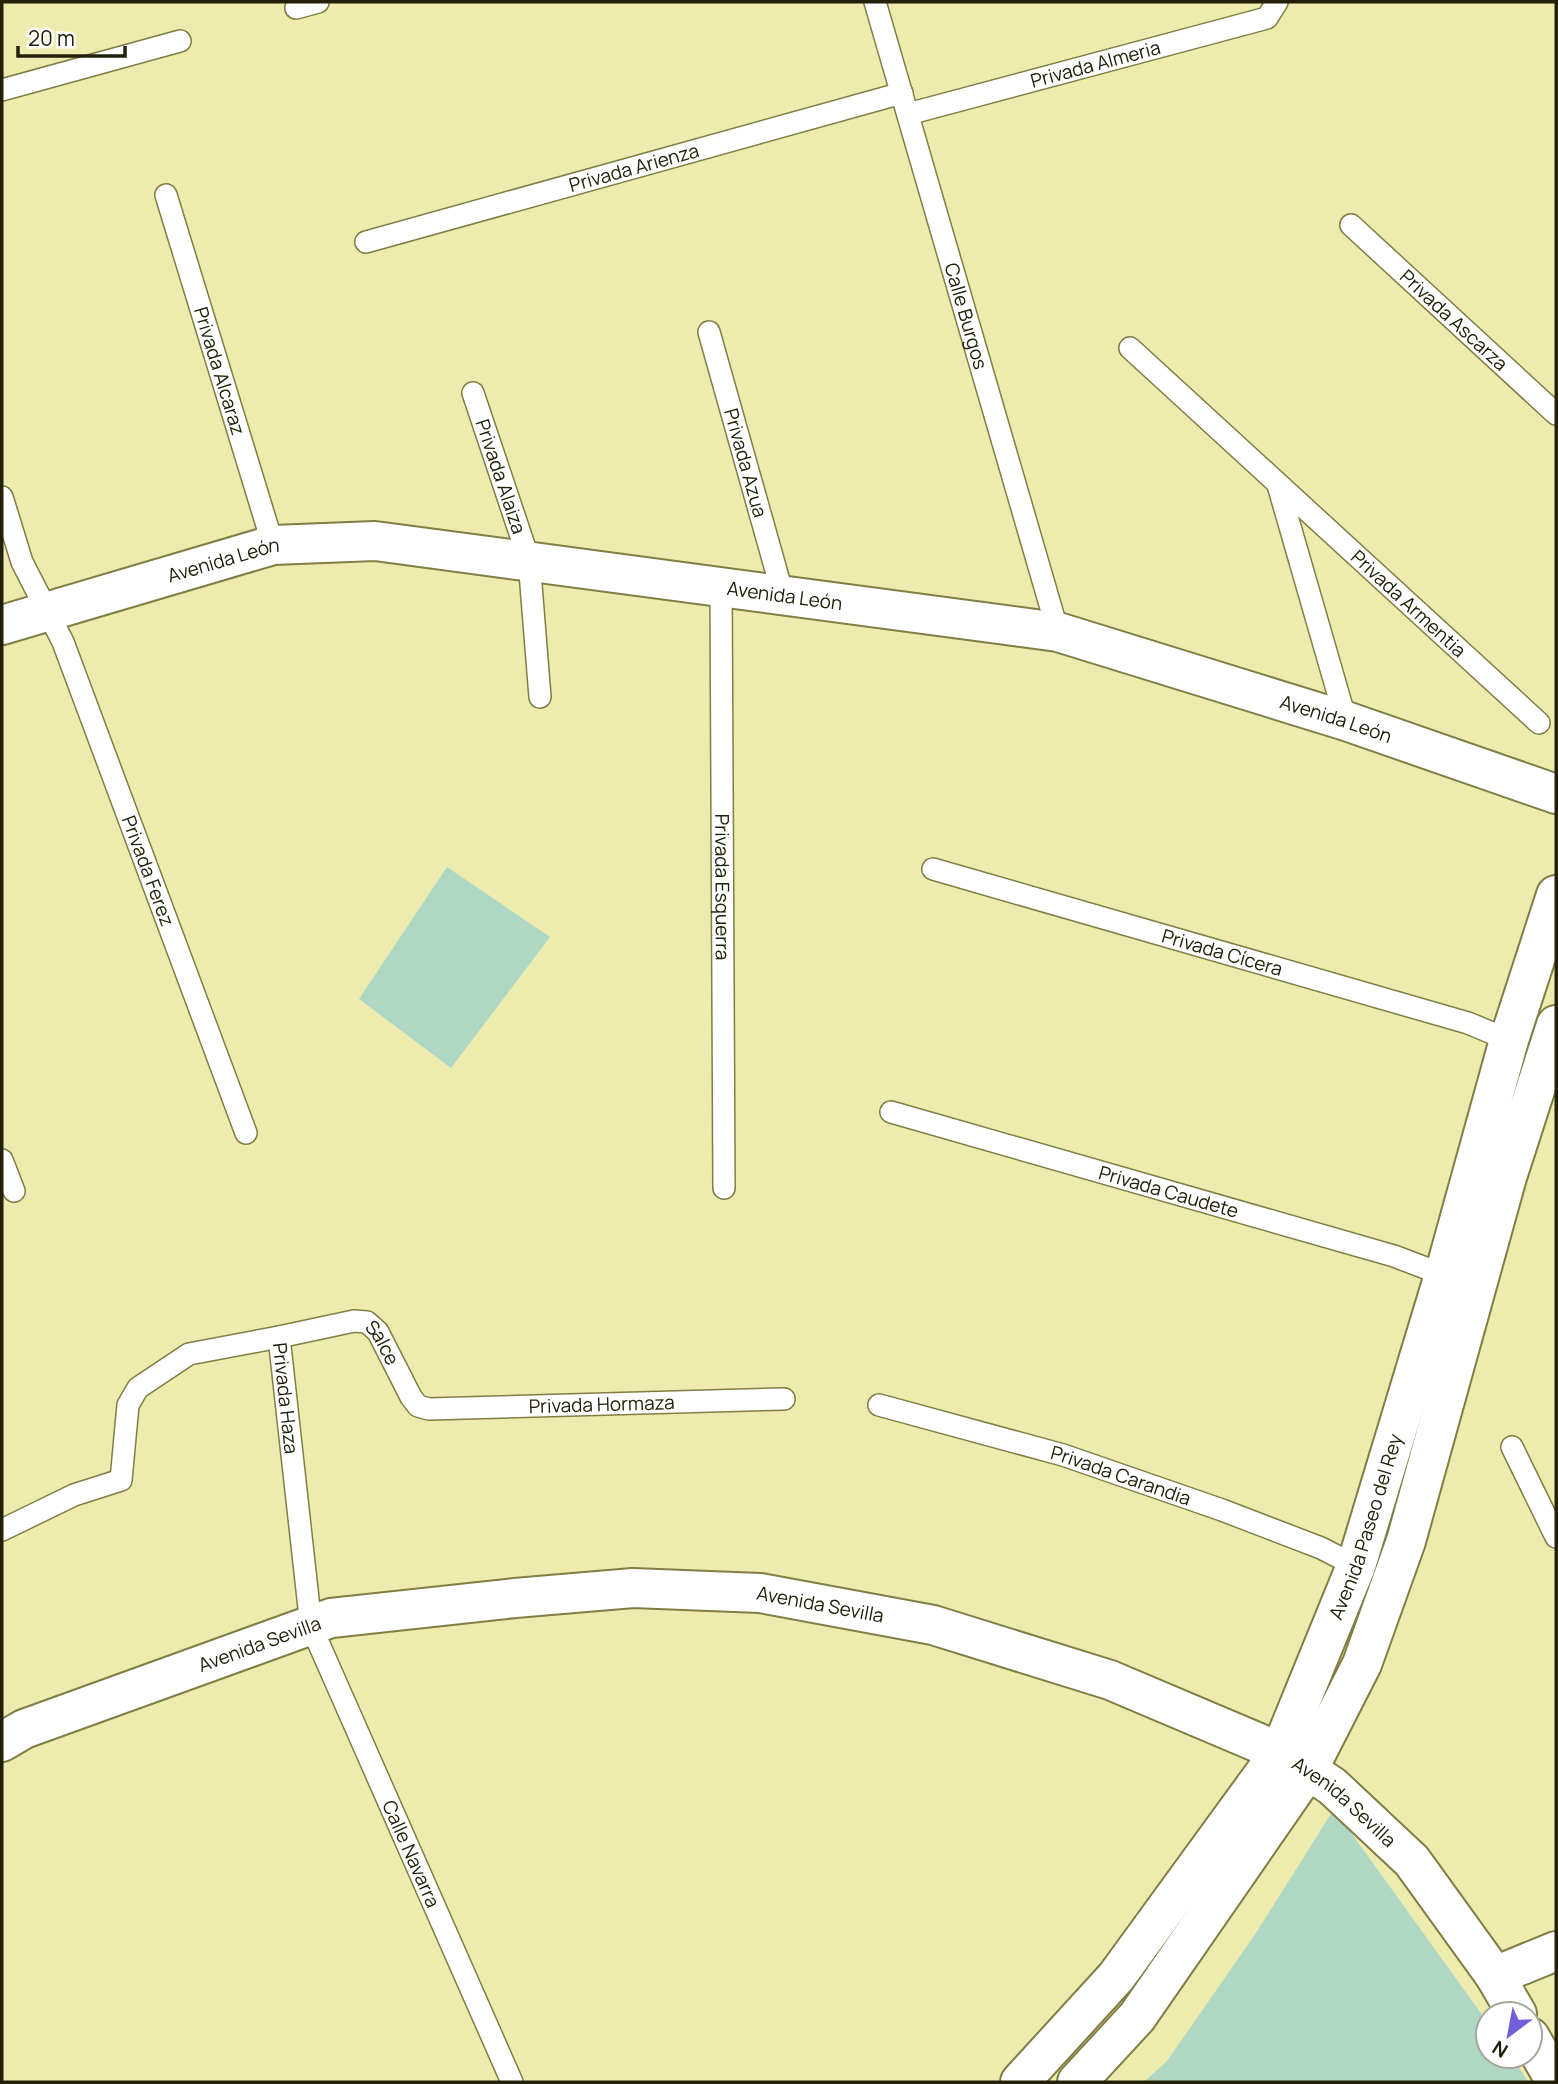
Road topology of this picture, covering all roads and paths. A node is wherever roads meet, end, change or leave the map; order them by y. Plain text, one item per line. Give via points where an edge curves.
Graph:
1 (318, 2) edge
2 (875, 2) edge
3 (1277, 2) edge
4 (296, 8) dead end
5 (180, 41) dead end
6 (2, 90) edge
7 (902, 93) junction
8 (908, 114) junction
9 (166, 195) dead end
10 (1351, 225) dead end
11 (366, 242) dead end
12 (709, 332) dead end
13 (1130, 348) dead end
14 (473, 393) dead end
15 (1556, 414) edge
16 (1278, 485) junction
17 (2, 497) edge
18 (273, 545) junction
19 (529, 560) junction
20 (721, 586) junction
21 (783, 594) junction
22 (46, 610) junction
23 (2, 625) edge
24 (1058, 632) junction
25 (540, 697) dead end
26 (1346, 721) junction
27 (1539, 723) dead end
28 (1556, 794) edge
29 (933, 869) dead end
30 (1556, 895) edge
31 (1556, 1025) edge
32 (1509, 1040) junction
33 (891, 1112) dead end
34 (246, 1133) dead end
35 (2, 1160) edge
36 (724, 1188) dead end
37 (14, 1191) dead end
38 (1444, 1275) junction
39 (279, 1336) junction
40 (784, 1399) dead end
41 (418, 1405) joint
42 (879, 1405) dead end
43 (1512, 1447) dead end
44 (2, 1530) edge
45 (1556, 1537) edge
46 (1356, 1566) junction
47 (311, 1626) junction
48 (2, 1742) edge
49 (1294, 1761) junction
50 (1556, 1951) edge
51 (1495, 1976) junction
52 (1509, 2000) edge
53 (1544, 2061) edge
54 (512, 2082) edge
55 (1020, 2082) edge
56 (1077, 2082) edge
57 (1556, 2082) edge

1 - 4 lane
2 - 7 lane, Calle Burgos
3 - 8 lane, Privada Almeria via 1267,18
5 - 6 lane
7 - 8 lane, Calle Burgos
7 - 11 lane, Privada Arienza
8 - 24 lane, Calle Burgos
9 - 18 lane, Privada Alcaraz
10 - 15 lane, Privada Ascarza
12 - 21 lane, Privada Azua
13 - 16 lane, Privada Armentia
14 - 19 lane, Privada Alaiza
16 - 26 lane
16 - 27 lane, Privada Armentia
17 - 22 lane, Privada Ferez via 22,562
18 - 19 street, Avenida León via 375,541
18 - 22 street, Avenida León
19 - 20 street, Avenida León
19 - 25 lane, Privada Alaiza
20 - 21 street, Avenida León
20 - 36 lane, Privada Esquerra
21 - 24 street, Avenida León
22 - 23 street, Avenida León
22 - 34 lane, Privada Ferez via 62,642
24 - 26 street, Avenida León
26 - 28 street, Avenida León
29 - 32 lane, Privada Cícera via 1468,1023
30 - 32 street, Avenida Paseo del Rey
31 - 49 street, Avenida Paseo del Rey via 1507,1177 1406,1541 1362,1664
32 - 38 street, Avenida Paseo del Rey
33 - 38 lane, Privada Caudete via 1394,1256
35 - 37 lane
38 - 46 street, Avenida Paseo del Rey
39 - 41 lane, Salce via 367,1322 378,1332
39 - 44 lane, Privada Haza via 190,1354 138,1388 128,1405 121,1480 74,1495
39 - 47 lane, Privada Haza
40 - 41 lane, Privada Hormaza via 429,1409
42 - 46 lane, Privada Carandia via 1063,1455 1222,1510
43 - 45 lane
46 - 49 street, Avenida Paseo del Rey
47 - 48 street, Avenida Sevilla via 24,1729
47 - 49 street, Avenida Sevilla via 331,1618 633,1588 760,1593 946,1629 1111,1679
47 - 54 lane, Calle Navarra
49 - 51 street, Avenida Sevilla via 1332,1786 1412,1861
49 - 55 street, Avenida Paseo del Rey via 1116,1977
49 - 56 street, Avenida Paseo del Rey via 1137,2017
50 - 51 street
51 - 52 street, Avenida Sevilla
53 - 57 street

